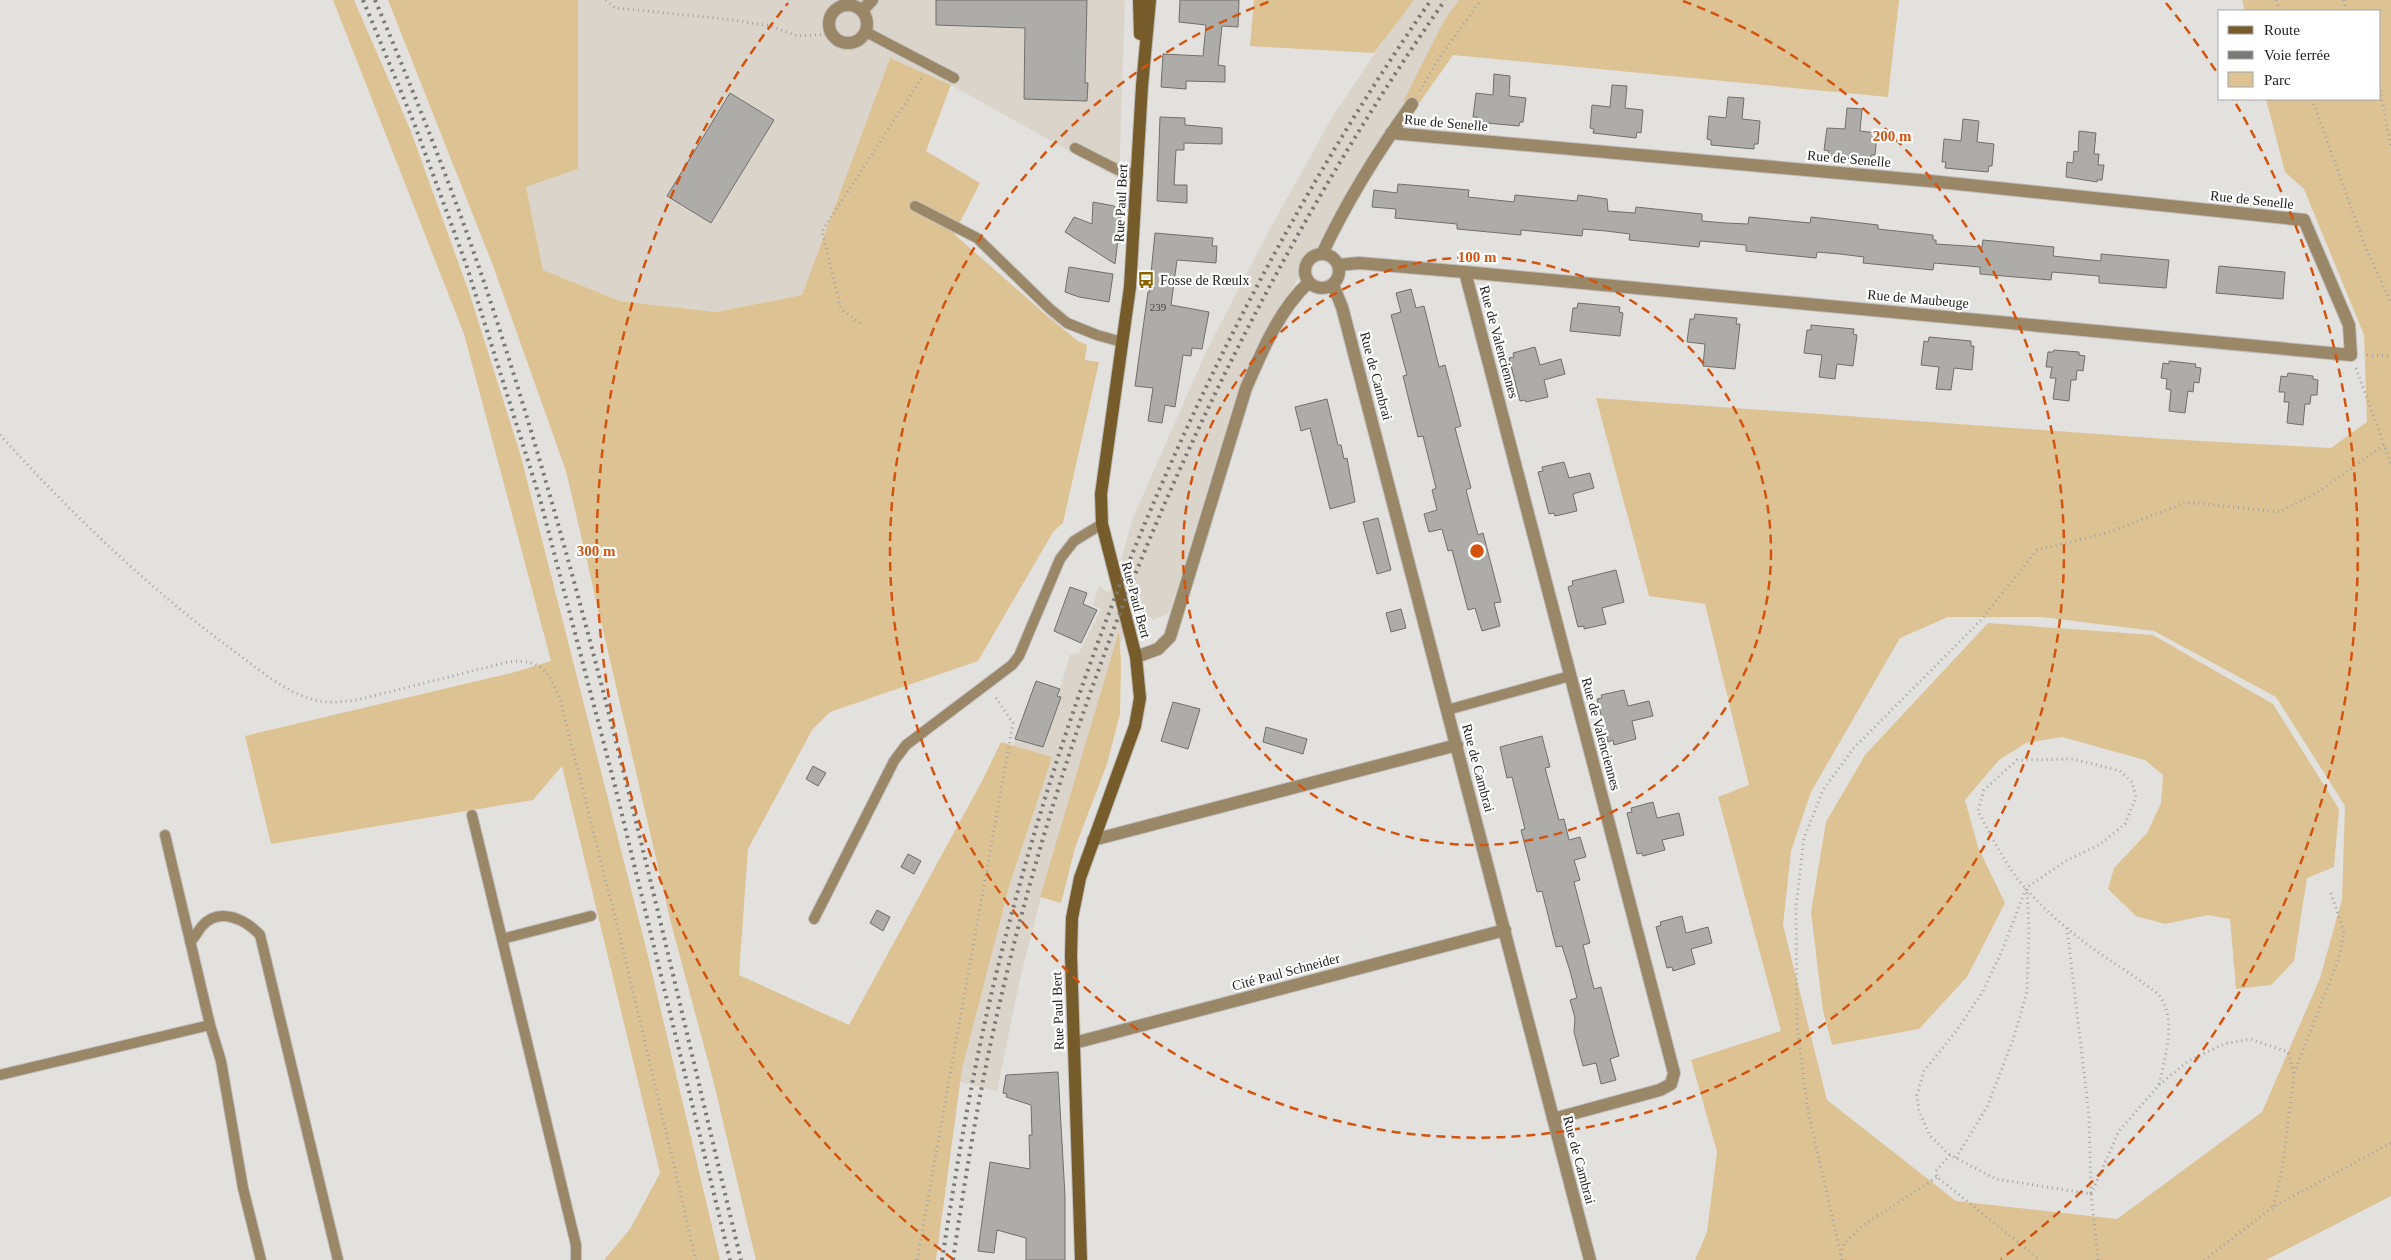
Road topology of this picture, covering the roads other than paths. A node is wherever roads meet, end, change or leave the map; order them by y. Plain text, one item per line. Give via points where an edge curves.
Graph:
1 (872, 0) edge
2 (1139, 0) edge
3 (1150, 0) edge
4 (862, 11) junction
5 (866, 32) junction
6 (954, 78) dead end
7 (1142, 86) junction
8 (1412, 104) road end
9 (1391, 133) junction
10 (1075, 148) dead end
11 (1138, 174) junction
12 (915, 206) dead end
13 (1322, 254) junction
14 (1339, 265) junction
15 (1465, 272) junction
16 (1309, 282) junction
17 (1333, 285) junction
18 (1122, 342) junction
19 (2351, 355) joint
20 (1102, 524) junction
21 (1136, 657) junction
22 (1570, 676) junction
23 (1447, 710) junction
24 (1456, 745) junction
25 (472, 815) dead end
26 (165, 835) dead end
27 (1093, 840) junction
28 (592, 916) dead end
29 (814, 919) dead end
30 (1505, 930) junction
31 (502, 939) junction
32 (190, 942) junction
33 (210, 1025) junction
34 (1074, 1043) junction
35 (0, 1075) edge
36 (1553, 1118) junction
37 (261, 1260) edge
38 (338, 1260) edge
39 (576, 1260) edge
40 (1081, 1260) edge
41 (1590, 1260) edge

1 - 4 street
2 - 7 street, Rue Paul Bert
3 - 7 street, Rue Paul Bert
4 - 5 street via 867,21
4 - 5 street via 845,6 835,11 829,22 835,38 846,43 858,41
5 - 6 lane
7 - 11 street, Rue Paul Bert
8 - 9 street, Rue de Senelle
9 - 13 street, Rue de Senelle
9 - 19 street, Rue de Senelle via 2304,220 2349,326
10 - 11 lane via 1120,171
11 - 18 street, Rue Paul Bert via 1131,279
12 - 18 lane via 977,238 1050,310 1067,322
13 - 14 street via 1330,256
13 - 16 street via 1306,264 1305,274
14 - 15 street, Rue de Maubeuge via 1359,263
14 - 17 street via 1340,274
15 - 19 street, Rue de Maubeuge
15 - 22 street, Rue de Valenciennes
16 - 17 street via 1321,288
16 - 21 street via 1289,304 1246,388 1170,637 1158,649
17 - 23 street, Rue de Cambrai via 1342,306
18 - 20 street, Rue Paul Bert via 1102,480
20 - 21 street, Rue Paul Bert
20 - 29 lane via 1082,534 1067,548 1054,569 1019,656 1005,672 914,739 894,761
21 - 27 street, Rue Paul Bert via 1140,698 1135,726
22 - 23 lane
22 - 36 street, Rue de Valenciennes via 1674,1073 1671,1084 1660,1090
23 - 24 street, Rue de Cambrai
24 - 27 street
24 - 30 street, Rue de Cambrai
25 - 31 lane
26 - 32 lane
27 - 34 street, Rue Paul Bert via 1080,878 1072,918
28 - 31 lane
30 - 34 street, Cité Paul Schneider
30 - 36 street, Rue de Cambrai
31 - 39 lane via 576,1245
32 - 33 lane
32 - 38 lane via 203,925 219,917 234,917 250,924 260,935
33 - 35 lane
33 - 37 lane via 221,1061 243,1188
34 - 40 street, Rue Paul Bert
36 - 41 street, Rue de Cambrai

